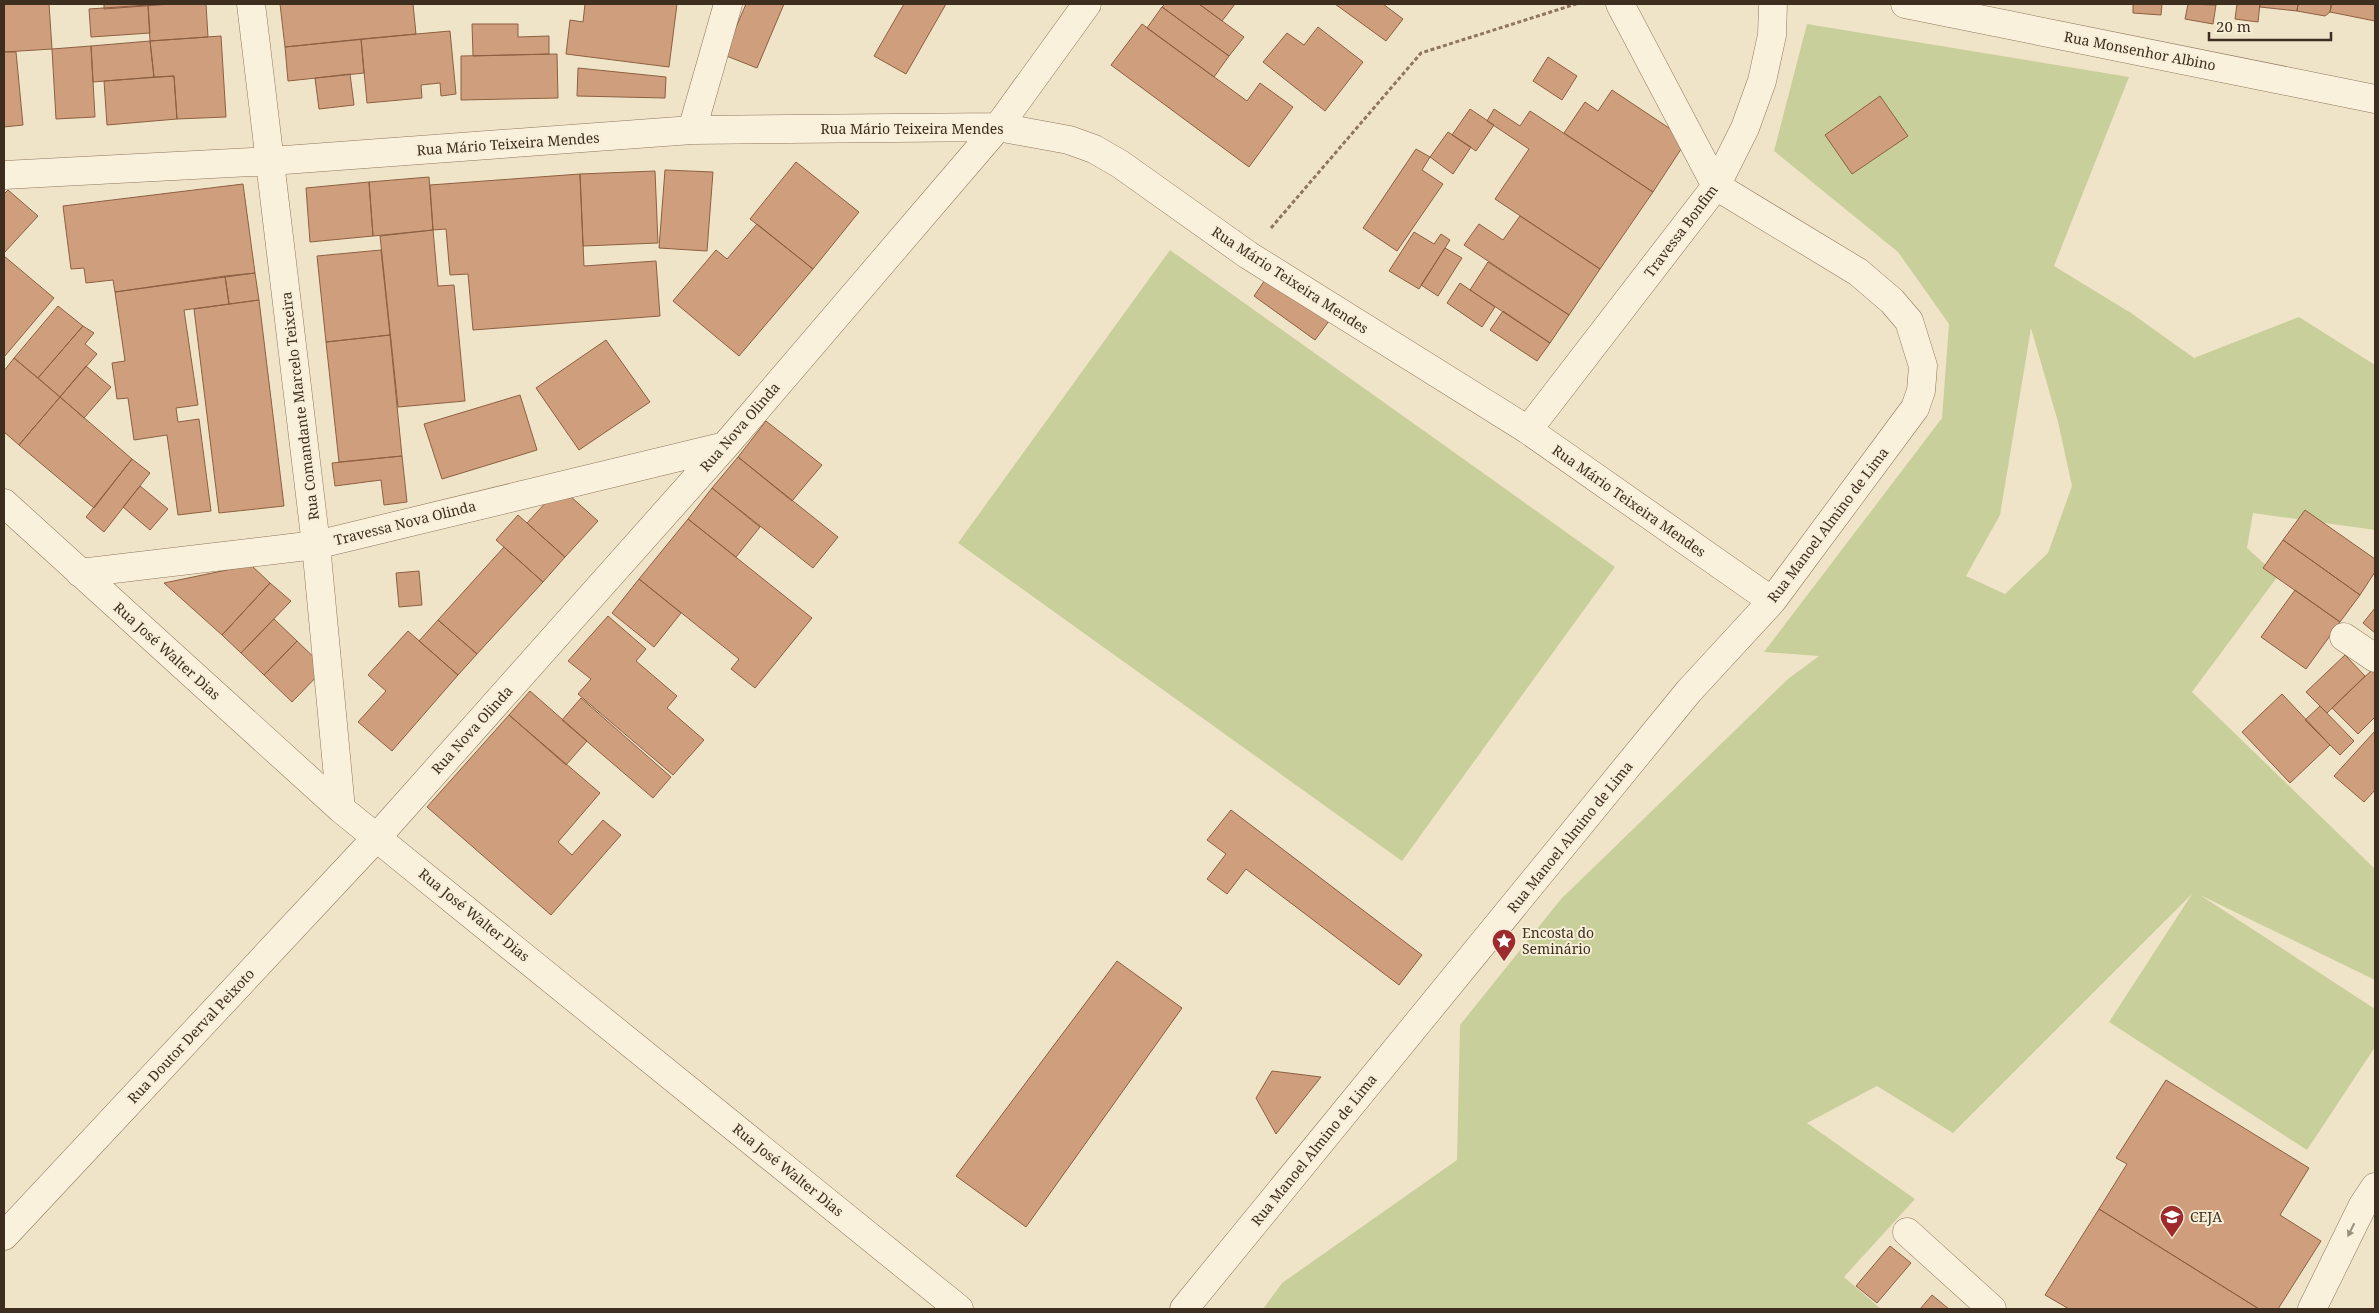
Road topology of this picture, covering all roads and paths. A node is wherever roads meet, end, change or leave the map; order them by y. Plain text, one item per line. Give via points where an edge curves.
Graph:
1 (251, 4) edge
2 (728, 4) edge
3 (1087, 4) edge
4 (1576, 4) edge
5 (1620, 4) edge
6 (1772, 4) edge
7 (1905, 4) edge
8 (2375, 98) edge
9 (998, 128) junction
10 (692, 130) junction
11 (271, 161) junction
12 (4, 175) edge
13 (1716, 186) junction
14 (1248, 255) junction
15 (1528, 430) junction
16 (725, 446) junction
17 (4, 503) edge
18 (316, 544) junction
19 (80, 573) junction
20 (1772, 601) junction
21 (2344, 637) dead end
22 (2375, 658) edge
23 (342, 809) junction
24 (377, 837) junction
25 (2375, 1188) edge
26 (1906, 1232) dead end
27 (4, 1236) edge
28 (959, 1309) edge
29 (1184, 1309) edge
30 (1992, 1309) edge
31 (2312, 1309) edge

1 - 11 street, Rua Comandante Marcelo Teixeira
2 - 10 street
3 - 9 street, Rua Nova Olinda
4 - 14 path via 1421,53
5 - 13 street
6 - 13 street, Travessa Bonfim via 1772,35 1762,81 1745,128
7 - 8 street, Rua Monsenhor Albino
9 - 10 street, Rua Mário Teixeira Mendes
9 - 14 street, Rua Mário Teixeira Mendes via 1069,140 1094,149
9 - 16 street, Rua Nova Olinda
10 - 11 street, Rua Mário Teixeira Mendes
11 - 12 street, Rua Mário Teixeira Mendes
11 - 18 street, Rua Comandante Marcelo Teixeira
13 - 15 street, Travessa Bonfim
13 - 20 street, Rua Manoel Almino de Lima via 1858,272 1892,301 1909,321 1923,366 1921,391 1915,408
14 - 15 street, Rua Mário Teixeira Mendes
15 - 20 street, Rua Mário Teixeira Mendes
16 - 18 street, Travessa Nova Olinda
16 - 24 street, Rua Nova Olinda
17 - 19 street, Rua José Walter Dias
18 - 19 street, Travessa Nova Olinda
18 - 23 street, Rua Comandante Marcelo Teixeira
19 - 23 street, Rua José Walter Dias
20 - 29 street, Rua Manoel Almino de Lima via 1689,691
21 - 22 street
23 - 24 street, Rua José Walter Dias
24 - 27 street, Rua Doutor Derval Peixoto
24 - 28 street, Rua José Walter Dias
25 -> 31 street via 2363,1205
26 - 30 street

